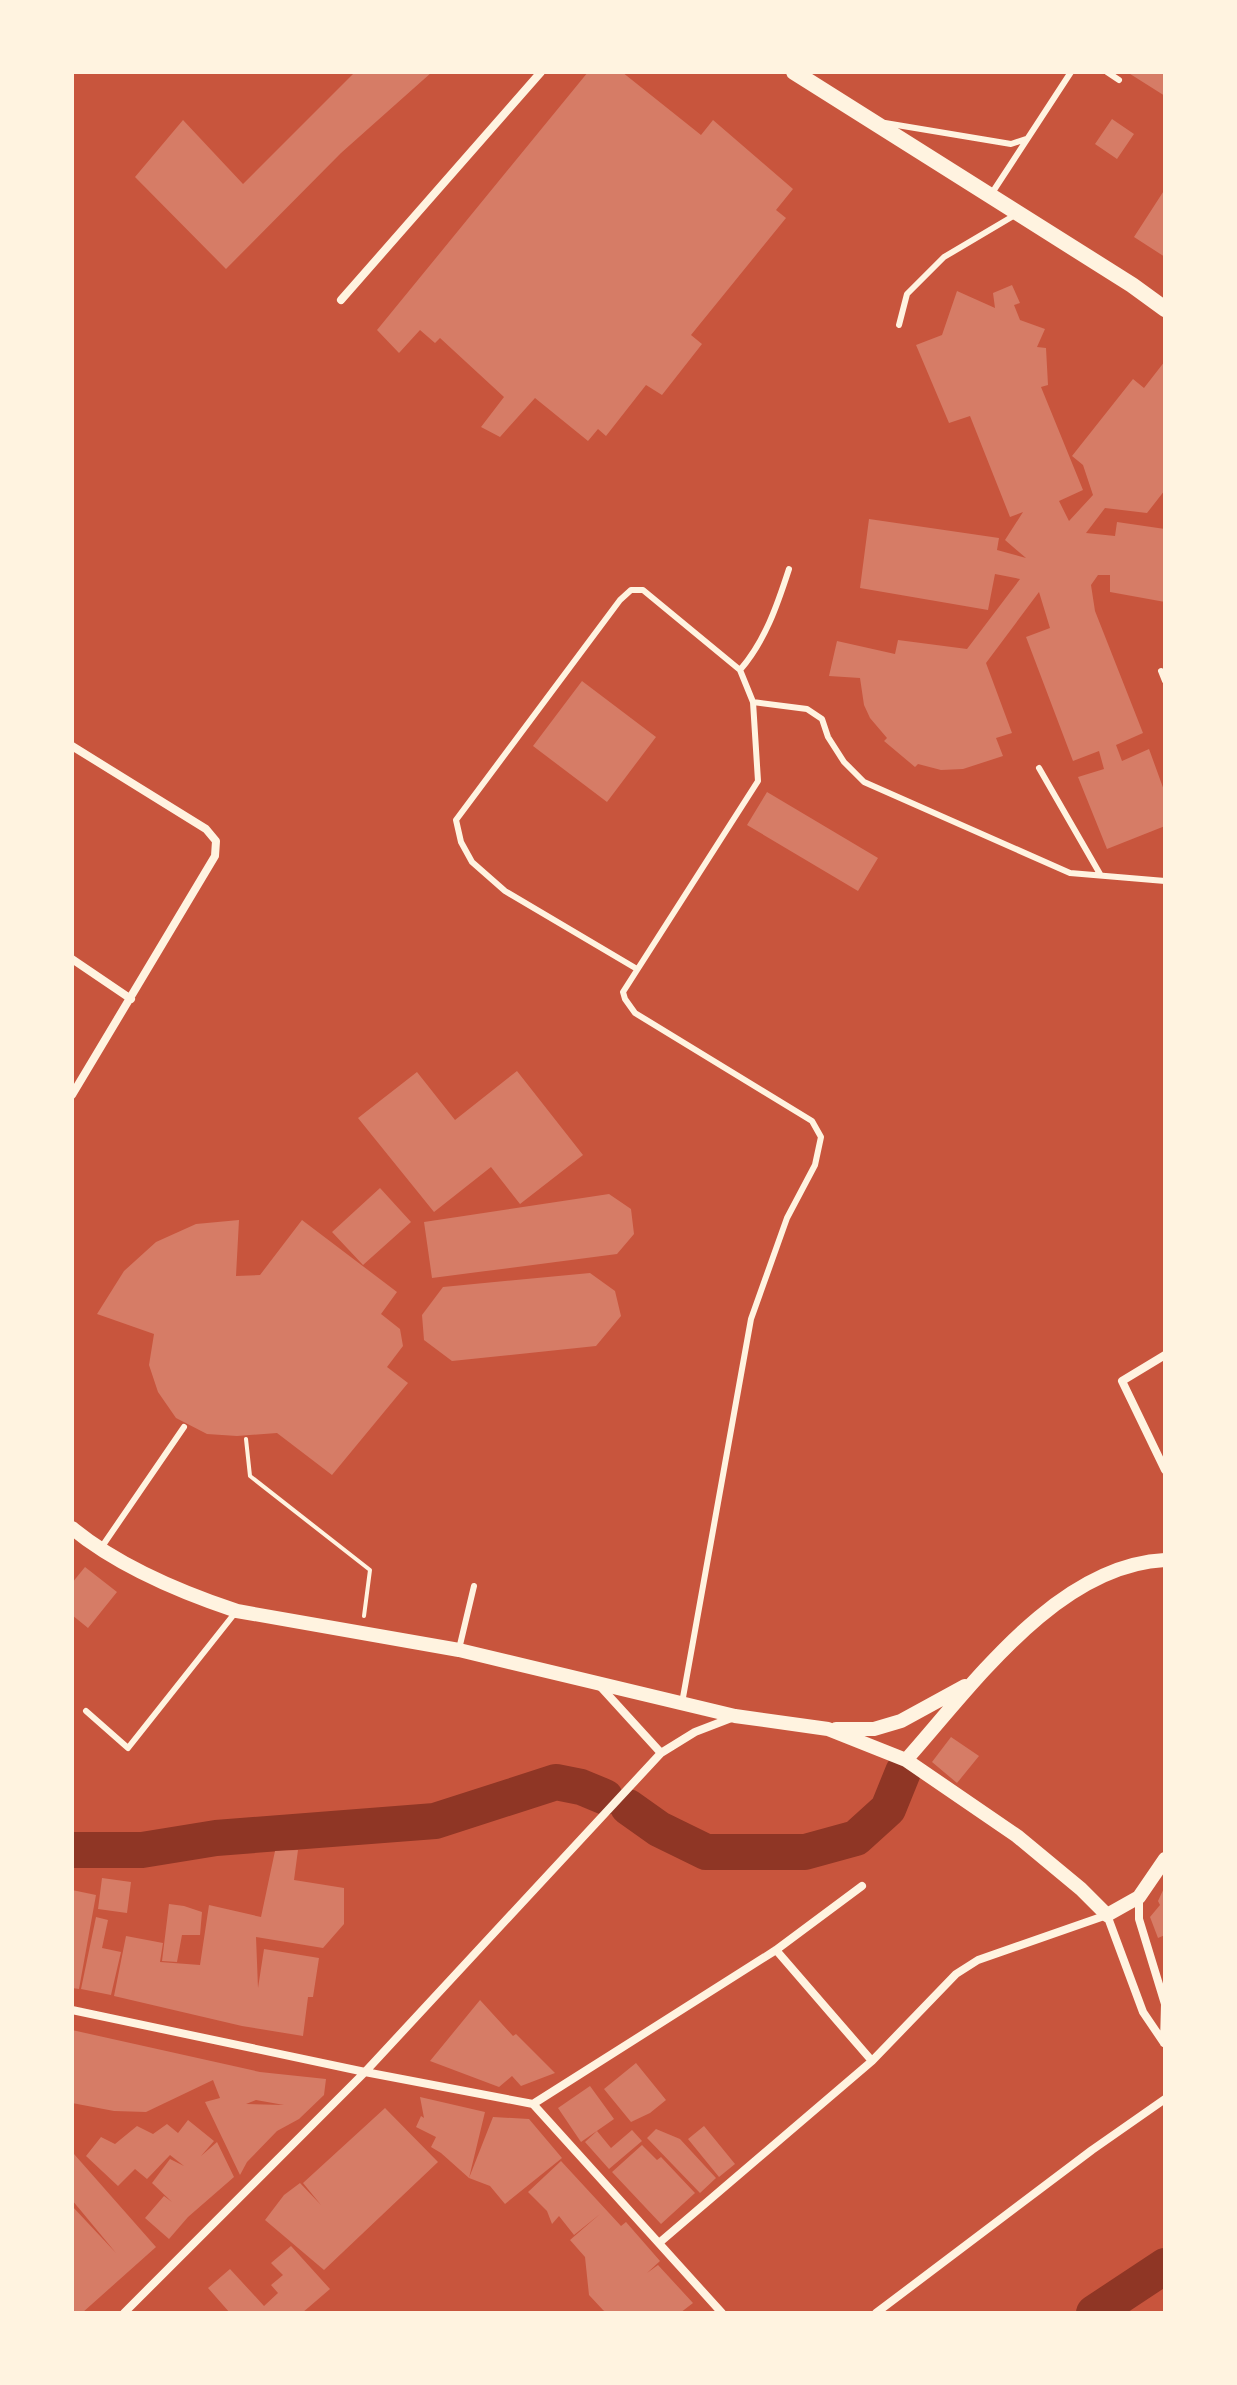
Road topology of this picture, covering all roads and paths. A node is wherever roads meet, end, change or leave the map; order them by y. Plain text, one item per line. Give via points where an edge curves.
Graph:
1 (541, 72) edge
2 (794, 72) edge
3 (1071, 72) edge
4 (1107, 72) edge
5 (1119, 80) dead end
6 (868, 120) junction
7 (1026, 139) junction
8 (990, 195) junction
9 (1018, 213) junction
10 (341, 300) dead end
11 (1165, 309) edge
12 (899, 325) dead end
13 (789, 569) dead end
14 (740, 670) junction
15 (1161, 671) dead end
16 (1165, 681) edge
17 (753, 702) junction
18 (72, 746) edge
19 (1039, 768) dead end
20 (1100, 874) junction
21 (1165, 881) edge
22 (72, 959) edge
23 (637, 969) junction
24 (131, 999) junction
25 (72, 1095) edge
26 (1165, 1355) edge
27 (184, 1427) dead end
28 (246, 1439) dead end
29 (1165, 1470) edge
30 (75, 1535) edge
31 (101, 1548) junction
32 (1165, 1560) edge
33 (474, 1586) dead end
34 (237, 1611) junction
35 (362, 1635) junction
36 (459, 1650) junction
37 (977, 1679) junction
38 (596, 1681) junction
39 (682, 1703) junction
40 (86, 1711) dead end
41 (735, 1716) junction
42 (828, 1729) junction
43 (661, 1753) junction
44 (906, 1760) junction
45 (1165, 1859) edge
46 (862, 1886) dead end
47 (1139, 1897) junction
48 (1107, 1915) junction
49 (776, 1950) junction
50 (72, 2010) edge
51 (1164, 2046) edge
52 (872, 2061) junction
53 (365, 2072) junction
54 (1165, 2099) edge
55 (533, 2104) junction
56 (659, 2243) junction
57 (124, 2313) edge
58 (722, 2313) edge
59 (876, 2313) edge

1 - 10 street
2 - 6 main road
3 - 7 lane
4 - 5 lane
6 - 7 lane via 1011,144
6 - 8 main road
7 - 8 lane
8 - 9 main road
9 - 11 main road
9 - 12 lane via 944,257 907,294
13 - 14 lane via 757,651
14 - 17 lane
14 - 23 lane via 643,590 631,590 456,820 472,862 505,891
15 - 16 lane
17 - 20 lane via 807,709 822,719 844,762 864,782 1070,873
17 - 23 lane via 758,781
18 - 24 street via 206,829 216,841 215,856
19 - 20 lane
20 - 21 lane
22 - 24 street
23 - 39 lane via 623,992 635,1013 812,1121 821,1137 815,1165 787,1218 751,1319
24 - 25 street
26 - 29 street via 1122,1381
27 - 31 lane
28 - 35 path via 250,1476 370,1570
30 - 31 street
31 - 34 street
32 - 37 street via 1144,1561 1091,1582 1045,1610
33 - 36 lane
34 - 35 street
34 - 40 lane via 128,1748
35 - 36 street
36 - 38 street
37 - 42 street via 901,1721 874,1729
37 - 44 street
38 - 39 street
38 - 43 street
39 - 41 street
41 - 42 street
41 - 43 street
42 - 44 street
43 - 53 street
44 - 48 street via 1017,1836
45 - 47 street
46 - 49 street
47 - 48 street
47 - 51 street via 1139,1919 1165,2004
48 - 51 street via 1143,2012
48 - 52 street via 978,1960 956,1974
49 - 52 street
49 - 55 street
50 - 53 street
52 - 56 street
53 - 55 street
53 - 57 street
54 - 59 street
55 - 56 street
56 - 58 street

